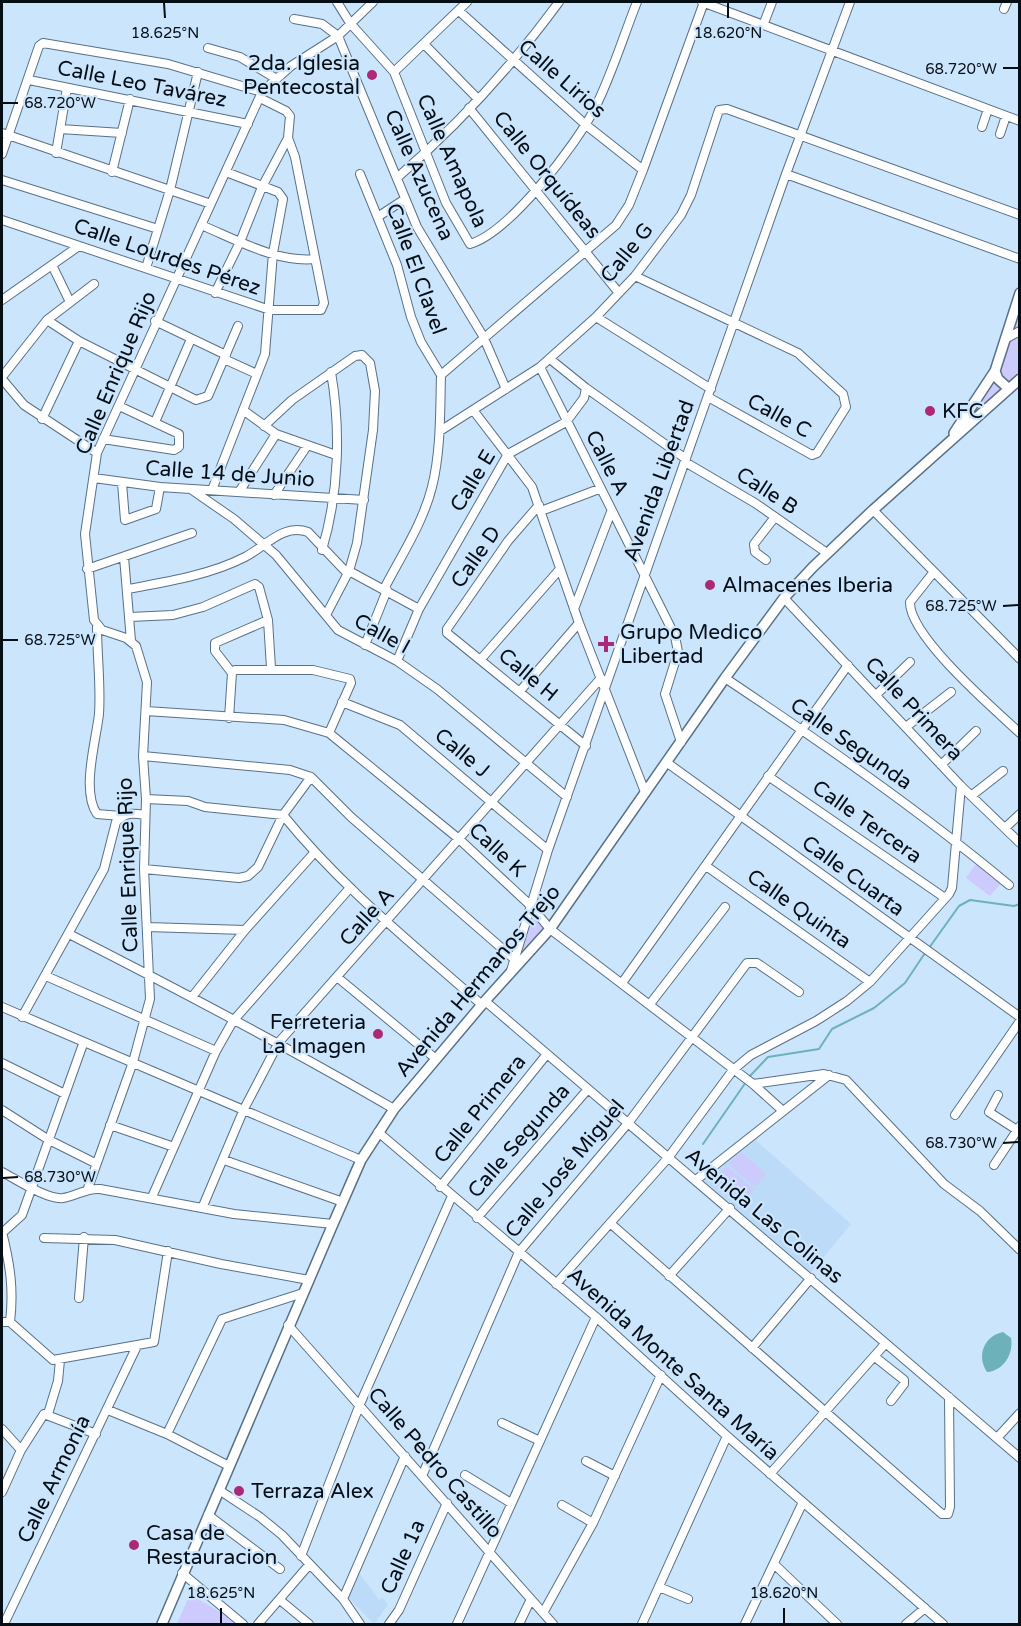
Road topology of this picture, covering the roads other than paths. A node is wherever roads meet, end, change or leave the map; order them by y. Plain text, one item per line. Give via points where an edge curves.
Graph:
1 (337, 2) edge
2 (373, 2) edge
3 (467, 2) edge
4 (558, 2) edge
5 (637, 2) edge
6 (703, 2) edge
7 (772, 2) edge
8 (850, 2) edge
9 (459, 11) junction
10 (294, 19) dead end
11 (350, 23) junction
12 (764, 23) junction
13 (339, 36) junction
14 (425, 45) junction
15 (208, 48) dead end
16 (832, 52) junction
17 (514, 62) junction
18 (198, 72) junction
19 (394, 72) junction
20 (275, 78) junction
21 (29, 80) junction
22 (67, 88) junction
23 (261, 95) junction
24 (130, 99) junction
25 (478, 99) junction
26 (470, 108) junction
27 (988, 109) junction
28 (190, 111) junction
29 (1006, 116) junction
30 (1020, 121) edge
31 (248, 124) junction
32 (586, 125) junction
33 (982, 127) dead end
34 (60, 129) junction
35 (5, 134) edge
36 (122, 134) junction
37 (1000, 135) dead end
38 (288, 138) junction
39 (801, 138) junction
40 (56, 153) junction
41 (425, 153) junction
42 (2, 154) edge
43 (644, 170) junction
44 (112, 172) junction
45 (226, 172) junction
46 (360, 174) dead end
47 (786, 174) junction
48 (398, 177) junction
49 (2, 180) edge
50 (262, 187) junction
51 (536, 188) junction
52 (170, 190) junction
53 (405, 199) junction
54 (211, 204) junction
55 (1020, 215) edge
56 (379, 216) junction
57 (2, 220) edge
58 (201, 225) junction
59 (159, 229) junction
60 (240, 242) junction
61 (79, 246) junction
62 (585, 251) junction
63 (273, 253) junction
64 (315, 259) junction
65 (1020, 260) edge
66 (52, 265) junction
67 (146, 267) junction
68 (635, 276) junction
69 (176, 278) junction
70 (94, 284) dead end
71 (215, 293) junction
72 (619, 293) junction
73 (1019, 298) edge
74 (2, 300) edge
75 (70, 302) junction
76 (270, 310) junction
77 (596, 317) junction
78 (47, 320) junction
79 (155, 321) junction
80 (734, 323) junction
81 (238, 326) dead end
82 (1020, 331) edge
83 (483, 336) junction
84 (191, 339) junction
85 (1004, 339) junction
86 (79, 341) junction
87 (225, 357) junction
88 (550, 359) junction
89 (540, 367) junction
90 (135, 371) junction
91 (995, 371) junction
92 (331, 372) junction
93 (257, 374) junction
94 (441, 375) junction
95 (2, 378) edge
96 (1020, 379) edge
97 (170, 388) junction
98 (586, 388) junction
99 (1009, 389) junction
100 (506, 390) junction
101 (710, 393) junction
102 (119, 406) junction
103 (243, 410) junction
104 (473, 411) junction
105 (42, 419) junction
106 (155, 422) junction
107 (566, 422) junction
108 (264, 426) junction
109 (440, 431) junction
110 (276, 434) junction
111 (103, 439) junction
112 (948, 443) junction
113 (307, 446) junction
114 (97, 453) junction
115 (508, 454) junction
116 (336, 455) junction
117 (686, 461) junction
118 (94, 478) junction
119 (122, 483) junction
120 (160, 488) junction
121 (599, 489) junction
122 (192, 490) junction
123 (212, 490) junction
124 (239, 492) junction
125 (274, 495) junction
126 (334, 500) junction
127 (364, 500) junction
128 (540, 508) junction
129 (873, 510) junction
130 (611, 512) junction
131 (775, 517) junction
132 (192, 533) dead end
133 (264, 544) junction
134 (322, 550) junction
135 (827, 553) junction
136 (124, 557) junction
137 (766, 560) dead end
138 (87, 569) junction
139 (560, 569) junction
140 (349, 572) junction
141 (933, 573) junction
142 (644, 577) junction
143 (128, 589) junction
144 (386, 589) junction
145 (784, 598) junction
146 (419, 609) junction
147 (574, 609) junction
148 (326, 615) junction
149 (130, 617) junction
150 (268, 620) junction
151 (579, 623) junction
152 (97, 626) junction
153 (447, 633) joint
154 (131, 641) junction
155 (365, 645) junction
156 (481, 658) junction
157 (1020, 659) edge
158 (397, 661) junction
159 (910, 662) dead end
160 (848, 665) junction
161 (271, 668) junction
162 (232, 673) junction
163 (601, 678) junction
164 (725, 678) junction
165 (606, 689) junction
166 (520, 691) junction
167 (951, 692) dead end
168 (876, 694) junction
169 (342, 702) junction
170 (146, 711) junction
171 (229, 718) junction
172 (558, 724) junction
173 (906, 727) junction
174 (802, 730) junction
175 (976, 731) dead end
176 (329, 733) junction
177 (1020, 733) edge
178 (681, 742) junction
179 (586, 746) junction
180 (142, 756) junction
181 (666, 762) junction
182 (525, 764) junction
183 (941, 765) junction
184 (1003, 771) dead end
185 (768, 776) junction
186 (311, 777) junction
187 (960, 786) junction
188 (645, 792) junction
189 (971, 796) junction
190 (567, 797) junction
191 (146, 799) junction
192 (492, 803) junction
193 (1020, 814) edge
194 (145, 815) junction
195 (283, 815) junction
196 (121, 816) junction
197 (740, 817) junction
198 (1005, 828) junction
199 (459, 839) junction
200 (955, 840) junction
201 (1020, 843) edge
202 (548, 850) junction
203 (314, 853) junction
204 (706, 866) junction
205 (144, 869) junction
206 (424, 880) junction
207 (1009, 885) dead end
208 (349, 889) junction
209 (945, 898) junction
210 (530, 905) junction
211 (725, 908) dead end
212 (387, 922) junction
213 (147, 927) junction
214 (550, 929) junction
215 (245, 930) junction
216 (69, 934) junction
217 (908, 938) junction
218 (513, 958) junction
219 (149, 975) junction
220 (510, 975) junction
221 (46, 976) junction
222 (337, 977) junction
223 (870, 982) junction
224 (622, 983) junction
225 (799, 992) dead end
226 (192, 997) junction
227 (483, 1003) junction
228 (650, 1004) junction
229 (2, 1007) edge
230 (22, 1017) junction
231 (1020, 1019) edge
232 (146, 1020) junction
233 (233, 1021) junction
234 (691, 1037) junction
235 (279, 1042) junction
236 (83, 1044) junction
237 (216, 1052) junction
238 (547, 1054) junction
239 (436, 1059) junction
240 (133, 1062) junction
241 (2, 1063) edge
242 (733, 1070) junction
243 (830, 1075) junction
244 (749, 1081) junction
245 (588, 1089) junction
246 (199, 1092) junction
247 (65, 1094) junction
248 (998, 1095) dead end
249 (244, 1109) junction
250 (394, 1109) junction
251 (2, 1110) edge
252 (783, 1111) junction
253 (955, 1115) dead end
254 (629, 1122) junction
255 (110, 1125) junction
256 (1018, 1128) edge
257 (378, 1132) junction
258 (49, 1140) junction
259 (174, 1148) junction
260 (668, 1158) junction
261 (224, 1160) junction
262 (362, 1160) junction
263 (95, 1163) junction
264 (994, 1165) dead end
265 (2, 1172) edge
266 (696, 1180) junction
267 (440, 1187) junction
268 (33, 1188) junction
269 (88, 1188) junction
270 (152, 1197) junction
271 (452, 1197) junction
272 (343, 1202) junction
273 (203, 1206) junction
274 (730, 1208) junction
275 (477, 1218) junction
276 (610, 1223) junction
277 (333, 1224) junction
278 (2, 1233) edge
279 (84, 1237) junction
280 (44, 1238) dead end
281 (1020, 1250) edge
282 (168, 1251) junction
283 (519, 1252) junction
284 (669, 1276) junction
285 (811, 1278) junction
286 (309, 1280) junction
287 (556, 1284) junction
288 (303, 1293) junction
289 (79, 1298) dead end
290 (596, 1317) junction
291 (2, 1322) edge
292 (10, 1322) junction
293 (288, 1325) junction
294 (885, 1344) junction
295 (136, 1347) junction
296 (752, 1348) junction
297 (875, 1356) junction
298 (60, 1360) junction
299 (661, 1375) junction
300 (949, 1397) junction
301 (891, 1401) dead end
302 (360, 1404) junction
303 (108, 1410) junction
304 (825, 1413) junction
305 (1020, 1413) edge
306 (48, 1414) junction
307 (502, 1423) dead end
308 (2, 1429) edge
309 (96, 1434) junction
310 (167, 1434) junction
311 (727, 1436) junction
312 (997, 1438) junction
313 (540, 1441) junction
314 (21, 1450) junction
315 (405, 1456) junction
316 (1020, 1458) edge
317 (586, 1461) dead end
318 (229, 1466) junction
319 (770, 1474) junction
320 (465, 1475) dead end
321 (422, 1476) junction
322 (615, 1476) junction
323 (219, 1490) junction
324 (2, 1492) edge
325 (803, 1502) junction
326 (447, 1503) junction
327 (511, 1503) junction
328 (561, 1505) dead end
329 (208, 1515) junction
330 (593, 1523) junction
331 (489, 1552) junction
332 (301, 1556) junction
333 (774, 1564) junction
334 (309, 1565) junction
335 (280, 1569) dead end
336 (182, 1573) junction
337 (659, 1587) junction
338 (343, 1599) junction
339 (531, 1599) junction
340 (688, 1599) dead end
341 (279, 1600) junction
342 (925, 1608) junction
343 (543, 1613) junction
344 (4, 1624) edge
345 (162, 1624) edge
346 (243, 1624) edge
347 (258, 1624) edge
348 (309, 1624) edge
349 (360, 1624) edge
350 (389, 1624) edge
351 (457, 1624) edge
352 (519, 1624) edge
353 (554, 1624) edge
354 (642, 1624) edge
355 (745, 1624) edge
356 (837, 1624) edge
357 (906, 1624) edge
358 (943, 1624) edge

1 - 11 street, Calle Amapola
2 - 11 street, Calle Enrique Rijo
3 - 9 street
4 - 17 street
5 - 32 street, Calle Amapola
6 - 12 street
6 - 43 street
7 - 12 street
8 - 16 street, Avenida Libertad
9 - 14 street
9 - 17 street, Calle Lirios
10 - 13 street via 322,24
11 - 13 street, Calle Enrique Rijo
11 - 19 street, Calle Amapola
12 - 16 street
13 - 20 street, Calle Enrique Rijo
13 - 48 street, Calle Azucena
14 - 19 street
14 - 25 street
15 - 20 street via 240,57
16 - 27 street
16 - 39 street, Avenida Libertad
17 - 25 street
17 - 32 street, Calle Lirios
18 - 21 street via 168,63 43,43
18 - 23 street
18 - 28 street
19 - 41 street, Calle Amapola
20 - 23 street, Calle Enrique Rijo
21 - 22 street, Calle Leo Tavárez
21 - 35 street
22 - 24 street, Calle Leo Tavárez
22 - 34 street
23 - 31 street, Calle Enrique Rijo
23 - 38 street via 290,116
24 - 28 street, Calle Leo Tavárez
24 - 36 street
25 - 26 street
26 - 41 street
26 - 51 street, Calle Orquídeas
27 - 29 street
27 - 33 street
28 - 31 street, Calle Leo Tavárez
28 - 52 street
29 - 30 street
29 - 37 street
31 - 45 street, Calle Enrique Rijo
32 - 43 street, Calle Lirios
32 - 51 street, Calle Amapola
34 - 36 street
34 - 40 street
35 - 40 street
35 - 42 street
36 - 44 street
38 - 50 street
38 - 64 street via 296,157
39 - 47 street, Avenida Libertad
39 - 55 street
39 - 68 street, Calle G via 727,109 719,110 681,215
40 - 44 street
41 - 48 street
41 - 51 street, Calle Amapola via 446,203 470,244 506,222
43 - 62 street via 616,225
44 - 52 street
45 - 50 street
45 - 54 street, Calle Enrique Rijo
46 - 56 street, Calle El Clavel
47 - 65 street
47 - 80 street, Avenida Libertad
48 - 53 street, Calle Azucena
49 - 59 street
50 - 60 street
50 - 63 street via 278,192 283,199
51 - 62 street, Calle Orquídeas
52 - 54 street
52 - 59 street
53 - 56 street
53 - 83 street, Calle Azucena via 417,227
54 - 58 street, Calle Enrique Rijo
56 - 94 street, Calle El Clavel via 411,317
57 - 61 street, Calle Lourdes Pérez
58 - 60 street
58 - 69 street, Calle Enrique Rijo
59 - 67 street
60 - 63 street
60 - 71 street
61 - 66 street
61 - 67 street, Calle Lourdes Pérez
62 - 72 street, Calle Orquídeas
62 - 83 street
63 - 64 street
63 - 76 street
64 - 76 street, Calle Lourdes Pérez via 324,308
66 - 74 street
66 - 75 street
67 - 69 street, Calle Lourdes Pérez
68 - 72 street, Calle G
68 - 80 street
69 - 71 street, Calle Lourdes Pérez
69 - 79 street, Calle Enrique Rijo
70 - 75 street
71 - 76 street, Calle Lourdes Pérez
72 - 77 street, Calle G
73 - 85 main road, Avenida Hermanos Trejo
75 - 78 street
76 - 93 street via 265,354
77 - 88 street, Calle G
77 - 101 street, Calle C
78 - 86 street
78 - 95 street
79 - 84 street
79 - 90 street, Calle Enrique Rijo
80 - 101 street, Avenida Libertad
80 - 101 street, Calle C via 798,352 843,394 846,407 812,455
81 - 87 street
82 - 85 street
83 - 94 street
83 - 100 street, Calle Azucena
84 - 87 street
84 - 97 street
85 - 91 main road, Avenida Hermanos Trejo
86 - 90 street
86 - 105 street
87 - 93 street
87 - 97 street via 208,396 202,400
88 - 89 street, Calle G
88 - 98 street
89 - 100 street, Calle G
89 - 107 street, Calle A
90 - 97 street
90 - 102 street, Calle Enrique Rijo
91 - 99 main road
91 - 112 main road, Avenida Hermanos Trejo
92 - 108 street
92 - 116 street via 337,420
92 - 127 street via 355,356 362,355 370,363 375,391
93 - 103 street
94 - 109 street
95 - 105 street via 24,405
96 - 99 main road, Avenida Hermanos Trejo
97 - 106 street
98 - 107 street, Calle E via 584,398
98 - 117 street, Calle B
99 - 112 main road, Avenida Hermanos Trejo
100 - 104 street, Calle G
101 - 117 street, Avenida Libertad
102 - 106 street
102 - 111 street, Calle Enrique Rijo
103 - 108 street
103 - 123 street
104 - 109 street, Calle G
104 - 115 street
105 - 114 street
106 - 111 street via 179,434 177,449
107 - 115 street, Calle E
107 - 121 street, Calle A
108 - 110 street
109 - 144 street via 432,487
110 - 113 street
110 - 124 street
111 - 114 street, Calle Enrique Rijo
112 - 129 main road, Avenida Hermanos Trejo
113 - 116 street
113 - 125 street
114 - 118 street, Calle Enrique Rijo
115 - 128 street via 532,487
115 - 146 street, Calle E
116 - 126 street
117 - 131 street, Calle B
117 - 142 street, Avenida Libertad
118 - 119 street, Calle 14 de Junio
118 - 138 street, Calle Enrique Rijo via 85,534
119 - 120 street, Calle 14 de Junio
119 - 120 street via 125,520 156,509
120 - 122 street, Calle 14 de Junio
121 - 128 street
121 - 130 street, Calle A
122 - 123 street, Calle 14 de Junio
122 - 133 street, Calle I
123 - 124 street, Calle 14 de Junio
124 - 125 street, Calle 14 de Junio
125 - 126 street, Calle 14 de Junio
126 - 127 street, Calle 14 de Junio
126 - 134 street
127 - 140 street
128 - 139 street
128 - 153 street, Calle D via 508,541
129 - 135 main road, Avenida Hermanos Trejo
129 - 141 street
130 - 142 street, Calle A
130 - 147 street
131 - 135 street, Calle B
131 - 137 street via 754,544 753,550
132 - 136 street
133 - 134 street via 278,535 306,531
133 - 143 street via 245,557 208,570
133 - 148 street, Calle I
134 - 140 street
135 - 145 main road, Avenida Hermanos Trejo
136 - 138 street
136 - 143 street
138 - 152 street, Calle Enrique Rijo
139 - 147 street
139 - 156 street
140 - 144 street
140 - 148 street
141 - 157 street
141 - 177 street via 910,602 915,616 945,661
142 - 165 street, Avenida Libertad
142 - 178 street, Calle A via 678,646 665,694
143 - 149 street
144 - 146 street
144 - 155 street
145 - 160 street, Calle Primera
145 - 164 main road, Avenida Hermanos Trejo
146 - 158 street, Calle E
147 - 151 street
148 - 155 street, Calle I via 338,630
149 - 150 street via 173,615 255,585 259,587
149 - 154 street
150 - 161 street
150 - 162 street via 214,643 215,651
151 - 163 street
151 - 166 street
152 - 154 street
152 - 196 street, Calle Enrique Rijo via 99,713 90,766 92,807 97,814
153 - 156 street, Calle H
154 - 170 street, Calle Enrique Rijo via 142,660 147,682
155 - 158 street, Calle I
156 - 166 street, Calle H
158 - 182 street, Calle I via 437,689
159 - 168 street
160 - 168 street, Calle Primera
160 - 174 street
161 - 162 street via 238,669
161 - 169 street via 348,677 351,683
162 - 171 street
163 - 165 street
163 - 172 street, Calle A
164 - 174 street, Calle Segunda
164 - 178 main road, Avenida Hermanos Trejo
165 - 179 street, Avenida Libertad
165 - 188 street
166 - 172 street, Calle H
167 - 173 street
168 - 173 street, Calle Primera
169 - 176 street
169 - 192 street, Calle J via 400,725
170 - 171 street, Calle K
170 - 180 street, Calle Enrique Rijo
171 - 176 street, Calle K via 284,720
172 - 179 street, Calle H
172 - 182 street, Calle A
173 - 183 street, Calle Primera
174 - 185 street
174 - 200 street, Calle Segunda
175 - 183 street
176 - 199 street, Calle K
178 - 181 main road, Avenida Hermanos Trejo
179 - 190 street, Avenida Libertad
180 - 186 street via 290,770
180 - 191 street, Calle Enrique Rijo
181 - 188 main road, Avenida Hermanos Trejo
181 - 197 street, Calle Cuarta
182 - 190 street, Calle I
182 - 192 street, Calle A
183 - 187 street, Calle Primera
184 - 189 street
185 - 197 street
185 - 209 street, Calle Tercera
186 - 195 street
186 - 206 street
187 - 189 street, Calle Primera
187 - 200 street
188 - 214 main road, Avenida Hermanos Trejo
189 - 198 street, Calle Primera
190 - 202 street, Avenida Libertad
191 - 194 street, Calle Enrique Rijo
191 - 195 street
192 - 199 street, Calle A
192 - 202 street, Calle J
193 - 198 street
194 - 196 street, Calle Enrique Rijo
194 - 205 street, Calle Enrique Rijo
195 - 203 street, Avenida Las Colinas
195 - 205 street via 258,867 249,876
196 - 216 street via 104,869
197 - 204 street
197 - 217 street, Calle Cuarta
198 - 201 street, Calle Primera
199 - 206 street, Calle A
199 - 210 street, Calle K
200 - 207 street
200 - 209 street via 952,888
202 - 210 street, Avenida Libertad
203 - 208 street, Avenida Las Colinas
203 - 215 street
204 - 223 street, Calle Quinta
204 - 224 street
205 - 213 street, Calle Enrique Rijo
206 - 212 street, Calle A
206 - 218 street
208 - 212 street, Avenida Las Colinas
208 - 233 street
209 - 217 street
210 - 214 street, Calle K
210 - 218 street, Avenida Libertad
211 - 228 street
212 - 222 street, Calle A
212 - 227 street, Avenida Las Colinas
213 - 215 street
213 - 219 street, Calle Enrique Rijo
214 - 220 main road, Avenida Hermanos Trejo
214 - 224 street, Calle K
215 - 226 street
216 - 219 street
216 - 221 street
217 - 223 street
217 - 231 street, Calle Cuarta
218 - 220 street, Avenida Libertad
219 - 226 street
219 - 232 street, Calle Enrique Rijo
220 - 227 main road, Avenida Hermanos Trejo
221 - 230 street
221 - 232 street
222 - 235 street, Calle A
222 - 239 street
223 - 242 street via 824,1016 751,1054
224 - 228 street, Calle K
225 - 234 street, Calle José Miguel via 757,963 747,963
226 - 233 street
227 - 238 street, Avenida Las Colinas
227 - 239 main road, Avenida Hermanos Trejo
228 - 234 street, Calle K
229 - 230 street
230 - 236 street
231 - 253 street
232 - 237 street
232 - 240 street, Calle Enrique Rijo
233 - 235 street
233 - 237 street
234 - 242 street, Calle K
234 - 254 street, Calle José Miguel
235 - 249 street, Calle A
235 - 250 street
236 - 240 street
236 - 247 street
237 - 246 street
238 - 245 street, Avenida Las Colinas
238 - 267 street, Calle Primera
239 - 250 main road, Avenida Hermanos Trejo
240 - 246 street
240 - 255 street, Calle Enrique Rijo
241 - 247 street
242 - 244 street, Calle K
242 - 260 street
243 - 244 street
243 - 252 street
243 - 281 street via 846,1080 944,1184 980,1211
244 - 252 street, Calle K
245 - 254 street, Avenida Las Colinas
245 - 275 street, Calle Segunda
246 - 249 street
246 - 259 street
247 - 258 street
248 - 256 street via 989,1112
249 - 261 street, Calle A
249 - 262 street
250 - 257 main road, Avenida Hermanos Trejo
251 - 258 street
252 - 266 street
254 - 260 street, Avenida Las Colinas
254 - 283 street, Calle José Miguel
255 - 259 street
255 - 263 street, Calle Enrique Rijo
256 - 264 street
257 - 262 main road, Avenida Hermanos Trejo
257 - 267 street, Avenida Monte Santa María
258 - 263 street
258 - 268 street
259 - 270 street
260 - 266 street, Avenida Las Colinas
260 - 276 street
261 - 272 street
261 - 273 street, Calle A
262 - 272 main road, Avenida Hermanos Trejo
263 - 269 street, Calle Enrique Rijo
265 - 268 street
266 - 274 street, Avenida Las Colinas
267 - 271 street, Avenida Monte Santa María
268 - 269 street via 61,1198
268 - 278 street via 22,1215
269 - 270 street
270 - 273 street
271 - 275 street, Avenida Monte Santa María
271 - 302 street
272 - 277 main road, Avenida Hermanos Trejo
273 - 277 street via 275,1220
274 - 284 street
274 - 285 street, Avenida Las Colinas
275 - 283 street, Avenida Monte Santa María
276 - 284 street
276 - 287 street
277 - 286 main road, Avenida Hermanos Trejo
278 - 292 street via 11,1270
279 - 280 street
279 - 282 street
279 - 289 street
282 - 286 street
282 - 295 street via 154,1342
283 - 287 street, Avenida Monte Santa María
283 - 321 street, Calle José Miguel
284 - 296 street
285 - 294 street, Avenida Las Colinas
285 - 296 street
286 - 288 main road, Avenida Hermanos Trejo
287 - 290 street, Avenida Monte Santa María
288 - 293 main road, Avenida Hermanos Trejo
288 - 310 street via 222,1319
290 - 299 street, Avenida Monte Santa María
290 - 313 street
291 - 292 street
292 - 298 street via 47,1356
293 - 302 street, Calle Pedro Castillo
293 - 318 main road, Avenida Hermanos Trejo
294 - 297 street
294 - 300 street, Avenida Las Colinas
295 - 298 street
295 - 303 street, Calle Armonía
296 - 304 street
297 - 301 street via 903,1380
297 - 304 street
298 - 306 street
299 - 311 street, Avenida Monte Santa María
299 - 322 street
300 - 304 street via 948,1514 942,1514
300 - 312 street, Avenida Las Colinas
302 - 315 street, Calle Pedro Castillo
302 - 332 street
303 - 309 street, Calle Armonía
303 - 310 street
304 - 319 street
305 - 312 street
306 - 309 street
306 - 314 street via 40,1416
307 - 313 street
308 - 314 street
309 - 344 street, Calle Armonía
310 - 318 street
311 - 319 street, Avenida Monte Santa María
311 - 337 street
312 - 316 street, Avenida Las Colinas
313 - 327 street
314 - 324 street
315 - 321 street, Calle Pedro Castillo
315 - 338 street
317 - 322 street
318 - 323 main road, Avenida Hermanos Trejo
319 - 325 street, Avenida Monte Santa María
320 - 327 street
321 - 326 street, Calle Pedro Castillo
322 - 330 street
323 - 329 main road, Avenida Hermanos Trejo
323 - 332 street via 260,1517
325 - 333 street
325 - 342 street, Avenida Monte Santa María
326 - 331 street, Calle Pedro Castillo
326 - 350 street, Calle 1a
327 - 331 street
328 - 330 street
329 - 335 street
329 - 336 main road, Avenida Hermanos Trejo
330 - 343 street
331 - 339 street, Calle Pedro Castillo
331 - 351 street
332 - 334 street
333 - 355 street
333 - 356 street
334 - 338 street
334 - 341 street
336 - 345 main road, Avenida Hermanos Trejo
336 - 346 street
337 - 340 street
337 - 354 street
338 - 349 street
339 - 343 street, Calle Pedro Castillo
339 - 352 street
341 - 347 street
341 - 348 street
342 - 357 street
342 - 358 street, Avenida Monte Santa María
343 - 353 street, Calle Pedro Castillo

